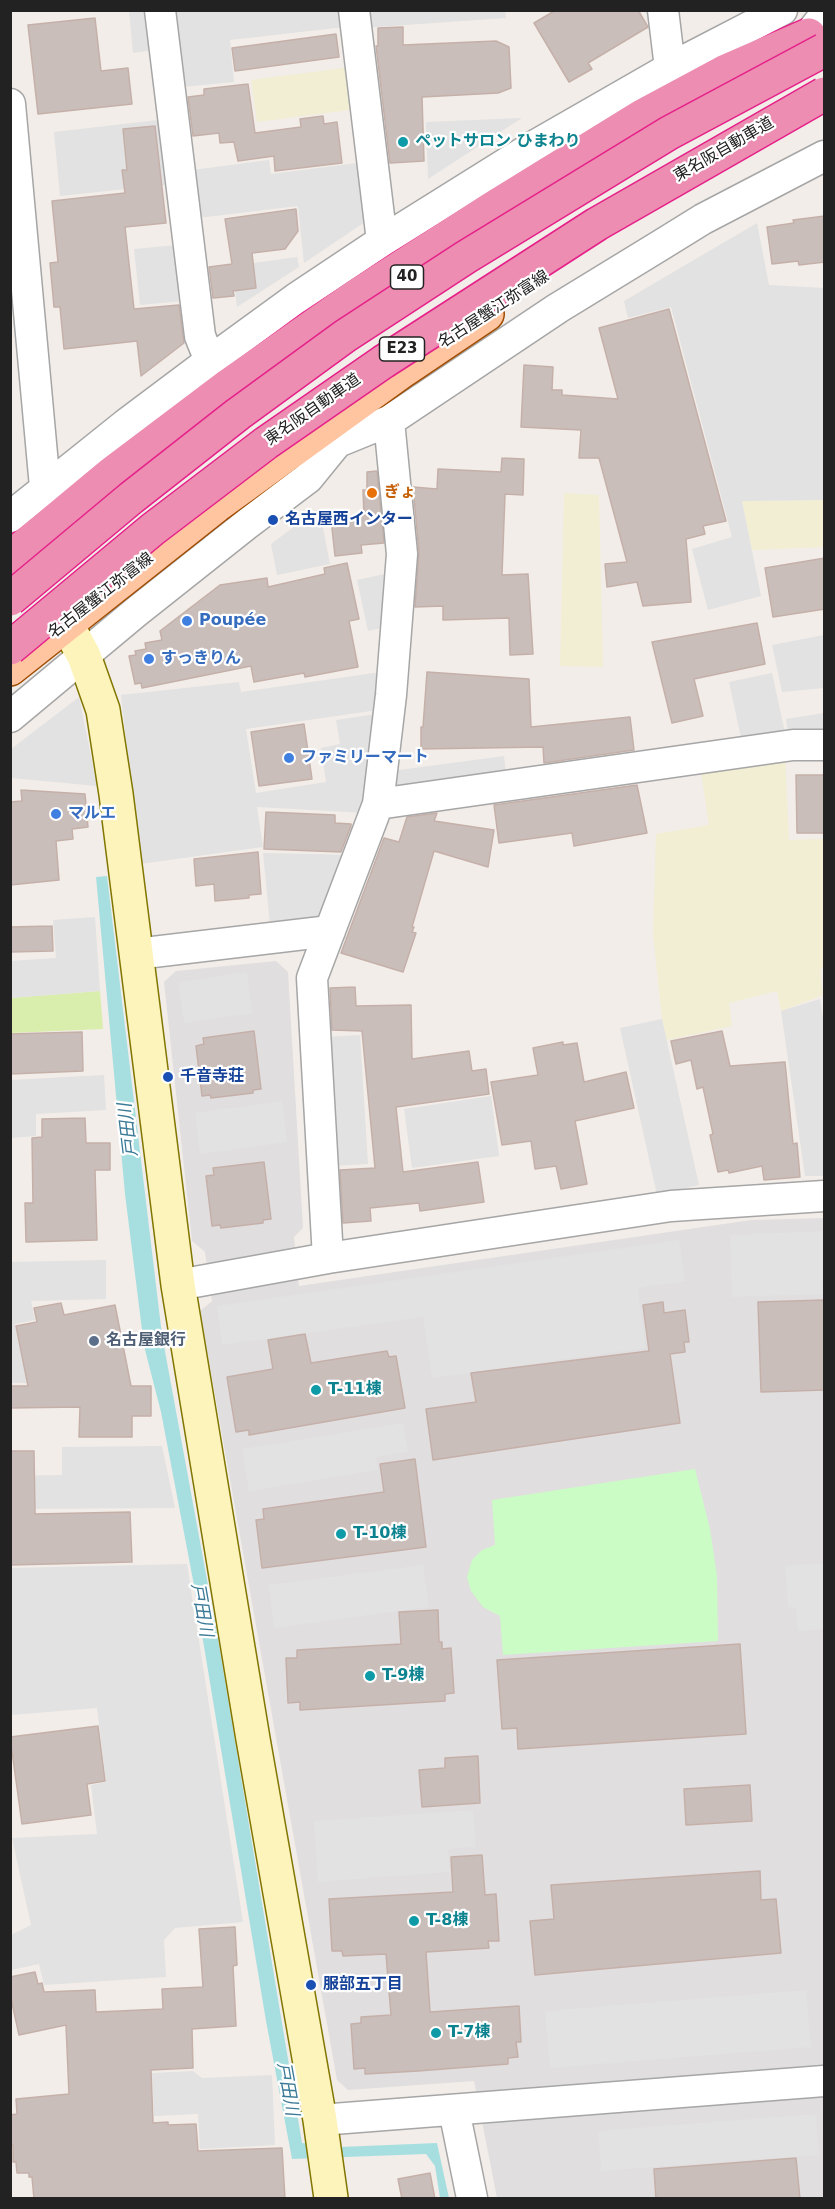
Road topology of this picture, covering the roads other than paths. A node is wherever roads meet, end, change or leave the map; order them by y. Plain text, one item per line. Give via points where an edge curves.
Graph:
1 (160, 10) edge
2 (354, 10) edge
3 (663, 10) edge
4 (782, 10) edge
5 (821, 32) edge
6 (670, 68) junction
7 (825, 94) edge
8 (10, 104) edge
9 (825, 112) edge
10 (825, 156) edge
11 (597, 224) junction
12 (382, 241) junction
13 (210, 361) junction
14 (376, 389) junction
15 (389, 422) junction
16 (340, 441) junction
17 (45, 487) junction
18 (10, 517) edge
19 (247, 524) junction
20 (145, 561) junction
21 (12, 574) edge
22 (66, 624) junction
23 (10, 648) edge
24 (84, 656) junction
25 (10, 669) edge
26 (10, 717) edge
27 (825, 745) edge
28 (378, 804) junction
29 (330, 931) junction
30 (136, 954) junction
31 (825, 1196) edge
32 (328, 1258) junction
33 (177, 1285) junction
34 (825, 2081) edge
35 (454, 2110) junction
36 (321, 2126) junction
37 (331, 2199) edge
38 (472, 2199) edge

1 - 13 street via 200,336
2 - 12 street
3 - 6 street
4 - 6 street
5 - 21 highway, E23, bridge via 669,133 345,336 131,498
5 - 21 highway via 724,72 642,116 346,302 111,474
6 - 12 street via 534,146
7 - 11 highway, 東名阪自動車道 / E23, bridge
8 - 17 street
9 - 11 highway, bridge
9 - 14 main road, 名古屋蟹江弥富線 via 796,123 631,221
10 - 15 street via 703,219 642,256
11 - 23 highway, 東名阪自動車道 / E23, bridge via 266,443 153,529
12 - 13 street
13 - 17 street
14 - 16 street
14 - 20 main road, 名古屋蟹江弥富線
15 - 16 street
15 - 28 street via 402,554
16 - 19 street via 308,478
17 - 18 street
19 - 20 street via 196,546
19 - 24 street
20 - 22 main road, 名古屋蟹江弥富線
21 - 22 street
22 - 24 street
22 - 25 main road, 名古屋蟹江弥富線
24 - 26 street
24 - 30 street via 103,710
27 - 28 street via 793,745
28 - 29 street
29 - 30 street
29 - 32 street via 312,978
30 - 33 street
31 - 32 street via 680,1204
32 - 33 street
33 - 36 street
34 - 35 street
35 - 36 street
35 - 38 street
36 - 37 street

